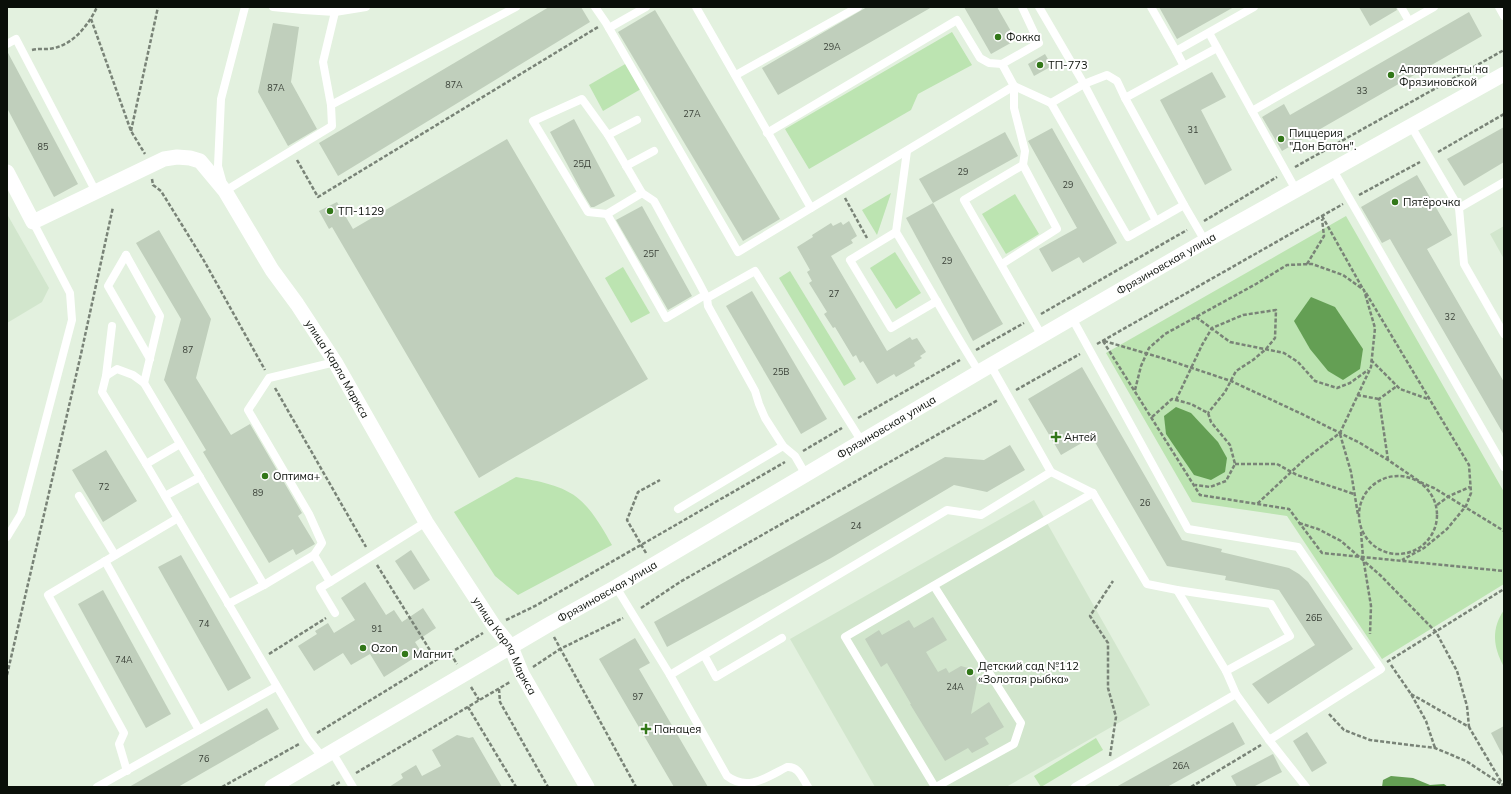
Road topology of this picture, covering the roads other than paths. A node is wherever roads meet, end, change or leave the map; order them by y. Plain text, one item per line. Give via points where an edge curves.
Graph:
1 (245, 7) edge
2 (273, 7) edge
3 (366, 7) edge
4 (516, 7) edge
5 (595, 7) edge
6 (646, 7) edge
7 (696, 7) edge
8 (858, 7) edge
9 (1022, 7) edge
10 (1039, 7) edge
11 (1151, 7) edge
12 (1254, 7) edge
13 (1401, 7) edge
14 (1434, 7) edge
15 (335, 12) junction
16 (1409, 21) junction
17 (608, 25) junction
18 (1209, 33) junction
19 (7, 44) edge
20 (1217, 48) junction
21 (1176, 51) junction
22 (1002, 64) junction
23 (1184, 66) junction
24 (1504, 74) edge
25 (736, 75) junction
26 (1084, 84) junction
27 (1014, 86) junction
28 (1125, 98) junction
29 (1051, 103) junction
30 (331, 105) junction
31 (1252, 111) junction
32 (637, 120) dead end
33 (1411, 126) junction
34 (768, 133) junction
35 (608, 135) junction
36 (654, 151) dead end
37 (907, 151) junction
38 (1023, 165) junction
39 (626, 166) junction
40 (1333, 170) junction
41 (7, 172) edge
42 (1504, 182) edge
43 (1296, 190) junction
44 (225, 191) junction
45 (96, 192) junction
46 (642, 193) junction
47 (1184, 206) junction
48 (811, 208) junction
49 (1460, 208) junction
50 (607, 214) junction
51 (1156, 221) junction
52 (33, 222) junction
53 (896, 232) junction
54 (1205, 241) junction
55 (1002, 264) junction
56 (706, 297) junction
57 (937, 301) junction
58 (1072, 318) junction
59 (112, 326) dead end
60 (1504, 334) edge
61 (1042, 336) junction
62 (150, 359) junction
63 (335, 362) junction
64 (985, 369) junction
65 (106, 376) junction
66 (144, 383) junction
67 (862, 442) junction
68 (180, 444) junction
69 (783, 446) junction
70 (146, 464) junction
71 (1504, 467) edge
72 (1051, 472) junction
73 (806, 475) junction
74 (200, 477) junction
75 (1093, 493) junction
76 (78, 496) dead end
77 (165, 496) junction
78 (678, 509) dead end
79 (178, 518) junction
80 (426, 522) junction
81 (7, 537) edge
82 (314, 555) junction
83 (115, 556) junction
84 (105, 561) junction
85 (330, 582) junction
86 (264, 585) junction
87 (934, 586) junction
88 (616, 587) junction
89 (1177, 590) junction
90 (228, 604) junction
91 (335, 613) road end
92 (782, 638) dead end
93 (511, 647) junction
94 (704, 655) junction
95 (1226, 671) junction
96 (670, 675) junction
97 (276, 686) junction
98 (1236, 694) junction
99 (199, 730) junction
100 (1269, 740) junction
101 (327, 755) junction
102 (127, 770) junction
103 (97, 787) edge
104 (272, 787) edge
105 (353, 787) edge
106 (586, 787) edge
107 (808, 787) edge
108 (935, 787) edge
109 (1075, 787) edge
110 (1306, 787) edge

1 - 44 lane via 221,99 218,166
2 - 15 lane
3 - 15 lane
4 - 30 lane
5 - 17 lane
6 - 17 lane
7 - 25 lane
8 - 25 lane
9 - 22 lane via 1039,43
10 - 26 lane
11 - 21 lane
12 - 18 lane
13 - 16 lane
14 - 16 lane
15 - 30 lane via 323,62
16 - 31 lane
17 - 48 lane via 738,252
18 - 20 lane
18 - 21 lane
19 - 45 lane via 16,40
20 - 23 lane
20 - 31 lane
21 - 23 lane
22 - 27 lane
22 - 34 lane via 989,63 980,58 957,20
23 - 28 lane
24 - 33 street, Фрязиновская улица
25 - 34 lane
26 - 28 lane via 1107,76 1117,81
26 - 29 lane
26 - 51 lane
27 - 29 lane
27 - 37 lane
27 - 38 lane via 1014,108 1025,151
28 - 47 lane
29 - 51 lane via 1128,237
30 - 44 lane via 332,126
31 - 43 lane
32 - 35 lane
33 - 40 street, Фрязиновская улица
33 - 49 lane
34 - 48 lane
35 - 39 lane
35 - 50 lane via 582,99 533,121 588,212
36 - 39 lane
37 - 48 lane
37 - 53 lane
38 - 55 lane via 1057,229
38 - 55 lane via 964,200
39 - 46 lane
40 - 43 street, Фрязиновская улица
40 - 71 lane
41 - 52 street
42 - 49 lane
43 - 54 street, Фрязиновская улица
44 - 45 street, улица Карла Маркса via 200,161 177,157 164,160
44 - 63 street, улица Карла Маркса via 272,270
45 - 52 street, улица Карла Маркса
46 - 50 lane
46 - 56 lane via 654,201
47 - 51 lane
47 - 54 lane
49 - 60 lane via 1464,264
50 - 56 lane via 666,318
52 - 81 lane via 70,293 72,320 21,514
53 - 57 lane
53 - 57 lane via 850,260 891,328
54 - 58 street, Фрязиновская улица
55 - 61 lane
56 - 67 lane via 755,271
56 - 69 lane via 708,306 755,390 765,418
57 - 64 lane
58 - 61 street, Фрязиновская улица
58 - 100 lane via 1188,529 1298,547 1381,669
59 - 65 lane
61 - 64 street, Фрязиновская улица
62 - 62 lane via 160,316 126,255 108,286
62 - 66 lane
63 - 80 street, улица Карла Маркса
63 - 82 lane via 269,378 248,410 309,514 322,543
64 - 67 street, Фрязиновская улица
64 - 72 lane via 1007,395
65 - 66 lane via 117,369 133,375
65 - 70 lane via 102,392
66 - 68 lane
67 - 73 street, Фрязиновская улица
68 - 70 lane
68 - 74 lane
69 - 73 lane via 795,456
69 - 78 lane
70 - 77 lane
72 - 75 lane
72 - 94 lane via 981,515 947,510
73 - 88 street, Фрязиновская улица
74 - 77 lane
74 - 86 lane
75 - 87 lane
75 - 89 lane via 1147,584
76 - 83 lane
77 - 79 lane
79 - 83 lane
79 - 90 lane
80 - 85 lane
80 - 93 street, улица Карла Маркса via 494,626
82 - 85 lane
82 - 86 lane
83 - 84 lane
84 - 99 lane
84 - 102 lane via 48,595 124,733 119,744
85 - 91 lane via 320,588
86 - 90 lane
87 - 108 lane via 1021,723 1014,744
87 - 108 lane via 845,637
88 - 93 street, Фрязиновская улица
88 - 96 lane
89 - 95 lane
89 - 95 lane via 1271,604 1290,636
90 - 97 lane
92 - 94 lane via 716,676
93 - 101 street, Фрязиновская улица
93 - 106 street, улица Карла Маркса via 522,674
94 - 96 lane
95 - 98 lane
96 - 107 lane via 727,776 734,782 754,782 792,767 798,770
97 - 99 lane
97 - 101 lane via 308,739
98 - 100 lane
98 - 109 lane
99 - 102 lane
100 - 110 lane
101 - 104 street, Фрязиновская улица
101 - 105 lane
102 - 103 lane

